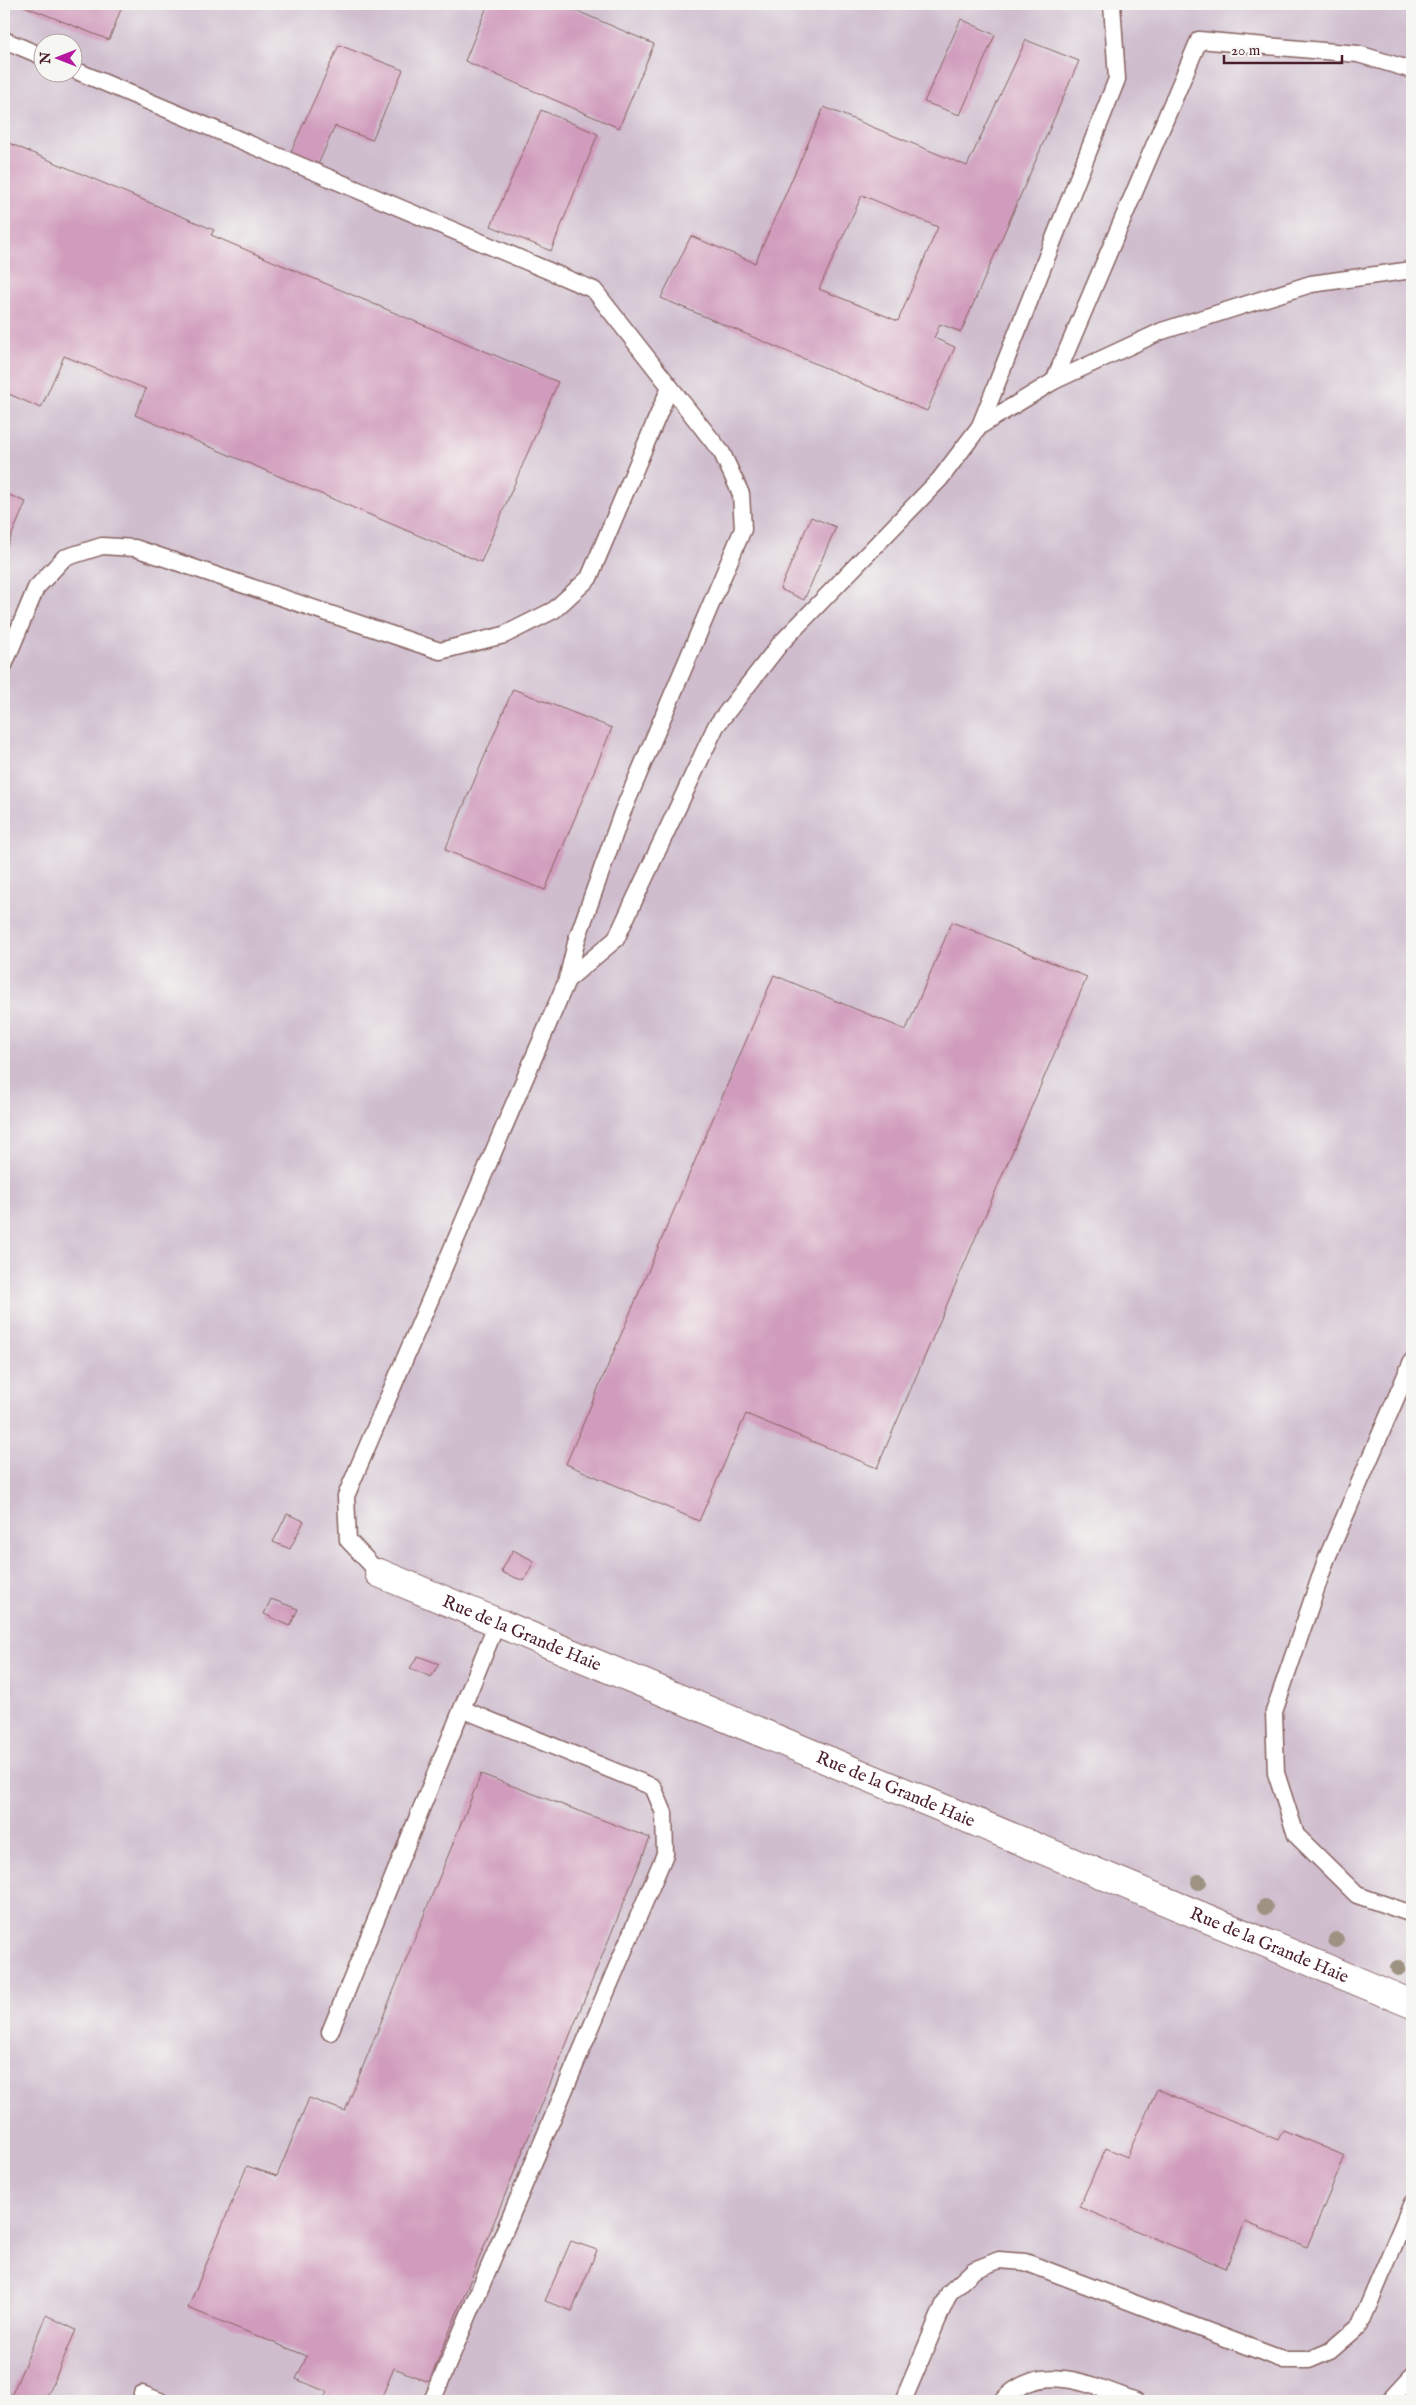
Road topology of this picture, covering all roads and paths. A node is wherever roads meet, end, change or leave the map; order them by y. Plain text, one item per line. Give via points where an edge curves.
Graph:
1 (1112, 4) edge
2 (4, 40) edge
3 (32, 52) edge
4 (1412, 70) edge
5 (82, 73) edge
6 (1412, 270) edge
7 (1054, 381) junction
8 (670, 387) junction
9 (980, 426) junction
10 (4, 664) edge
11 (567, 980) junction
12 (1412, 1361) edge
13 (379, 1573) joint
14 (498, 1623) junction
15 (462, 1709) junction
16 (1412, 1914) edge
17 (1412, 2004) edge
18 (330, 2032) dead end
19 (1412, 2203) edge
20 (1412, 2376) edge
21 (142, 2394) dead end
22 (160, 2401) edge
23 (432, 2401) edge
24 (903, 2401) edge
25 (1002, 2401) edge
26 (1136, 2401) edge
27 (1388, 2401) edge

1 - 9 lane via 1117,79
2 - 3 lane
4 - 7 lane via 1358,54 1198,40
5 - 8 lane via 594,290
6 - 7 lane via 1311,284 1162,331
7 - 9 lane
8 - 10 lane via 589,578 554,610 504,635 440,651 135,548 102,546 64,558 36,588
8 - 11 lane via 722,453 741,494 743,529 622,813 577,940
9 - 11 lane via 940,480 780,644 716,726 616,939
11 - 13 lane via 346,1496 348,1540
12 - 16 lane via 1326,1560 1274,1712 1276,1773 1296,1834 1357,1895
13 - 14 street, Rue de la Grande Haie
14 - 15 lane
14 - 17 street, Rue de la Grande Haie
15 - 18 lane
15 - 23 lane via 653,1787 664,1813 665,1854
19 - 24 lane via 1360,2326 1330,2351 1309,2360 1284,2360 1025,2262 999,2260 974,2270 949,2293
20 - 27 lane
21 - 22 lane
25 - 26 lane via 1011,2391 1039,2379 1073,2379

